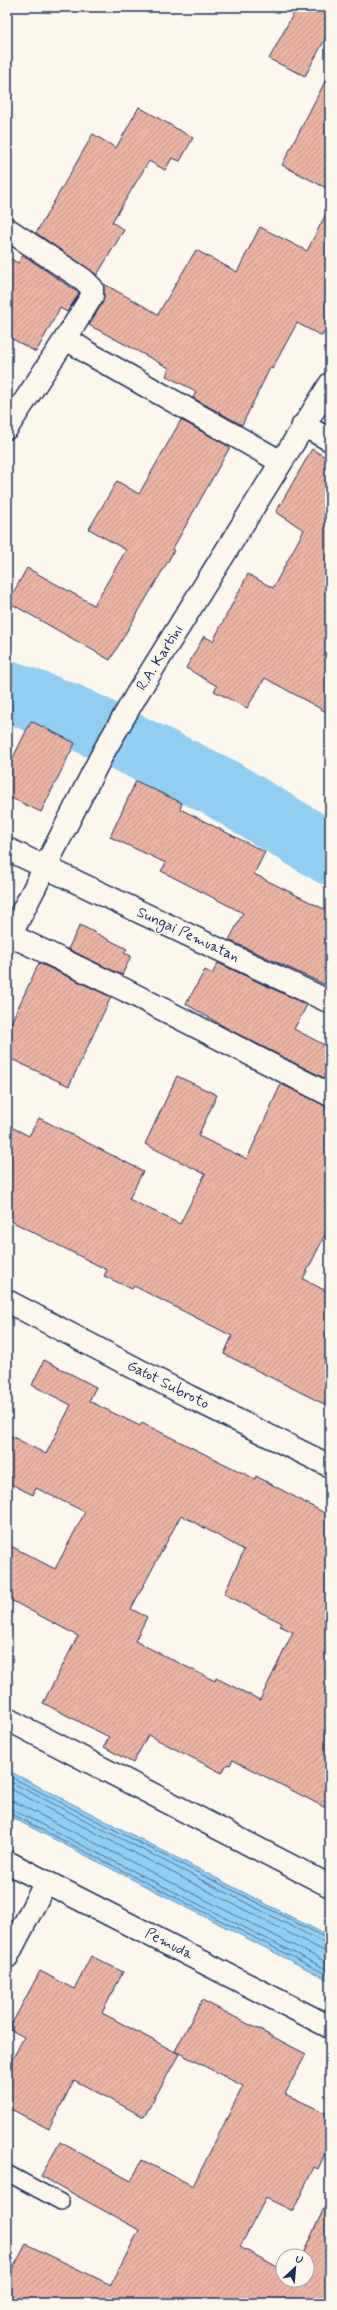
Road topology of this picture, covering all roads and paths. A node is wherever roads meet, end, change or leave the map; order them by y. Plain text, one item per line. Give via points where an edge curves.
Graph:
1 (7, 229) edge
2 (66, 338) junction
3 (330, 384) edge
4 (304, 425) junction
5 (7, 428) edge
6 (330, 440) edge
7 (281, 462) junction
8 (7, 849) edge
9 (45, 867) junction
10 (9, 938) edge
11 (330, 1002) edge
12 (330, 1095) edge
13 (7, 1301) edge
14 (330, 1466) edge
15 (7, 1718) edge
16 (7, 1862) edge
17 (46, 1882) junction
18 (330, 1886) edge
19 (7, 1957) edge
20 (330, 2027) edge
21 (7, 2174) edge
22 (61, 2202) dead end

1 - 2 street via 90,284 92,296
2 - 5 street
2 - 7 street
3 - 4 street, R.A. Kartini
4 - 6 street
4 - 7 street, R.A. Kartini
7 - 9 street, R.A. Kartini via 137,694 104,751
8 - 9 street, Sungai Pemuatan
9 - 10 street, R.A. Kartini
9 - 11 street, Sungai Pemuatan
10 - 12 street via 127,991
13 - 14 street, Gatot Subroto
15 - 18 street
16 - 17 street, Pemuda
17 - 19 street
17 - 20 street, Pemuda
21 - 22 lane

